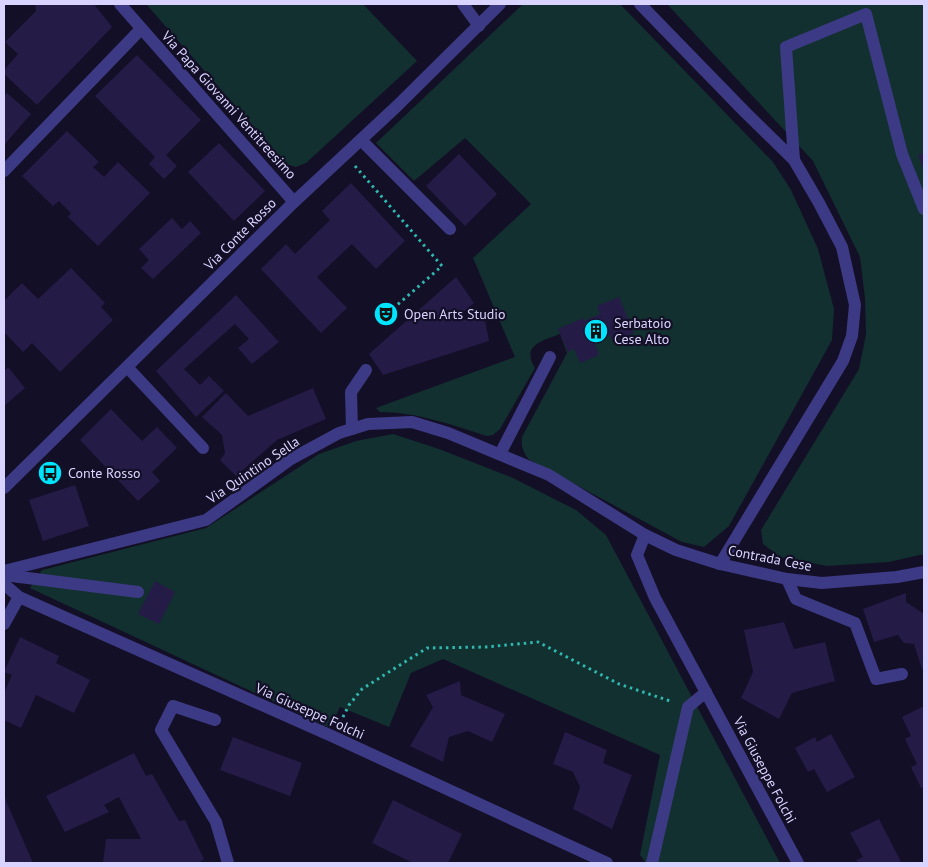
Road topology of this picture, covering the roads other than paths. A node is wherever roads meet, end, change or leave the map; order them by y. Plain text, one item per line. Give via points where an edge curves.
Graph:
1 (120, 4) edge
2 (463, 4) edge
3 (500, 4) edge
4 (640, 4) edge
5 (479, 26) junction
6 (141, 29) junction
7 (361, 140) junction
8 (794, 160) junction
9 (4, 171) edge
10 (294, 202) junction
11 (924, 209) edge
12 (450, 229) dead end
13 (550, 357) dead end
14 (126, 367) junction
15 (366, 370) dead end
16 (352, 429) junction
17 (204, 448) dead end
18 (500, 454) junction
19 (4, 488) edge
20 (645, 535) junction
21 (720, 564) junction
22 (4, 571) edge
23 (924, 572) edge
24 (4, 575) edge
25 (787, 579) junction
26 (4, 584) edge
27 (138, 592) dead end
28 (19, 597) junction
29 (4, 624) edge
30 (902, 674) dead end
31 (706, 692) junction
32 (215, 720) dead end
33 (228, 863) edge
34 (607, 863) edge
35 (652, 863) edge
36 (798, 863) edge

1 - 6 street, Via Papa Giovanni Ventitreesimo
2 - 5 street
3 - 5 street, Via Conte Rosso
4 - 8 street
5 - 7 street, Via Conte Rosso
6 - 9 street, Via Papa Giovanni Ventitreesimo
6 - 10 street, Via Papa Giovanni Ventitreesimo
7 - 10 street, Via Conte Rosso
7 - 12 street
8 - 11 street via 786,47 866,14 902,154
8 - 21 street via 842,247 855,305 852,336 843,361
10 - 14 street, Via Conte Rosso
13 - 18 street
14 - 17 street
14 - 19 street, Via Conte Rosso
15 - 16 street via 351,392
16 - 18 street, Via Quintino Sella via 368,424 412,422
16 - 22 street, Via Quintino Sella via 291,459 206,520
18 - 20 street, Via Quintino Sella via 549,475
20 - 21 street, Contrada Cese via 676,550
20 - 31 street, Via Giuseppe Folchi via 637,556 655,598
21 - 25 street, Contrada Cese
23 - 25 street, Contrada Cese via 822,583
24 - 27 street
25 - 30 street via 796,599 855,623 876,679
26 - 28 street, Via Giuseppe Folchi
28 - 29 street
28 - 34 street, Via Giuseppe Folchi
31 - 35 street via 688,707
31 - 36 street, Via Giuseppe Folchi
32 - 33 street via 173,706 161,730 216,822

